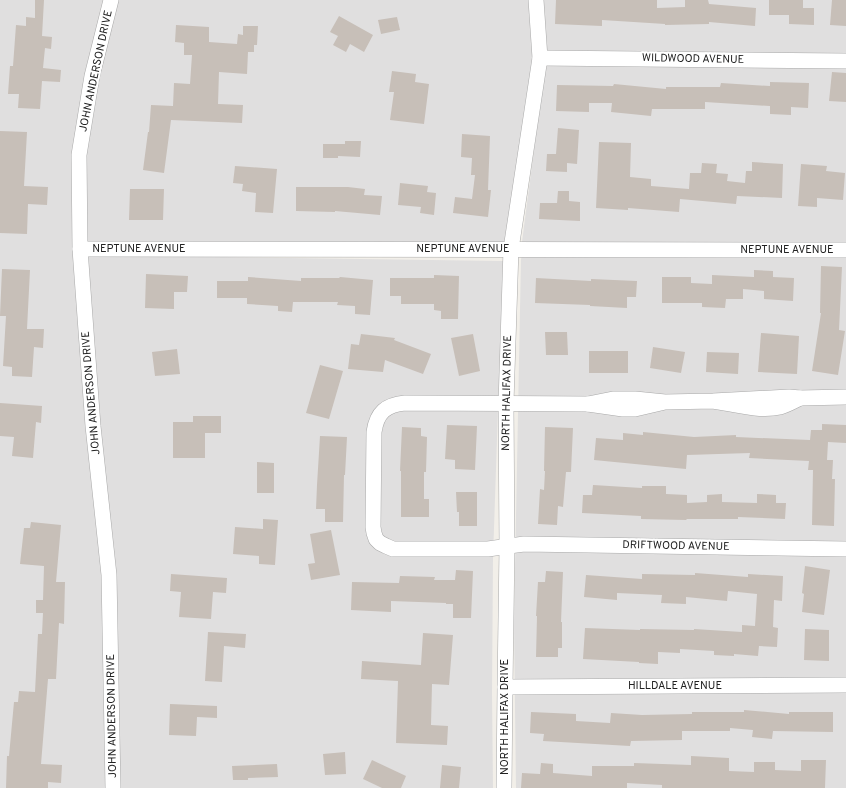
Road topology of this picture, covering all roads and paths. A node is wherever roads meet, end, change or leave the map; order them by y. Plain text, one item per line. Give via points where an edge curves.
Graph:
1 (111, 0) edge
2 (536, 0) edge
3 (540, 58) junction
4 (846, 61) edge
5 (80, 249) junction
6 (511, 249) junction
7 (846, 250) edge
8 (846, 397) edge
9 (506, 403) junction
10 (507, 547) junction
11 (846, 549) edge
12 (846, 685) edge
13 (504, 687) junction
14 (113, 788) edge
15 (504, 788) edge

1 - 5 street, JOHN ANDERSON DRIVE via 92,76 79,155
2 - 3 street, NORTH HALIFAX DRIVE
3 - 4 street, WILDWOOD AVENUE
3 - 6 street, NORTH HALIFAX DRIVE
5 - 6 street, NEPTUNE AVENUE
5 - 14 street, JOHN ANDERSON DRIVE via 93,426 109,575
6 - 7 street, NEPTUNE AVENUE
6 - 9 street, NORTH HALIFAX DRIVE
8 - 9 street, DRIFTWOOD AVENUE via 800,398 769,409 713,401 665,402 635,399 613,399 588,404
9 - 10 street, NORTH HALIFAX DRIVE
9 - 10 street, DRIFTWOOD AVENUE via 405,402 389,406 383,411 374,432 373,527 376,539 393,549
10 - 11 street, DRIFTWOOD AVENUE via 524,544
10 - 13 street, NORTH HALIFAX DRIVE
12 - 13 street, HILLDALE AVENUE
13 - 15 street, NORTH HALIFAX DRIVE

